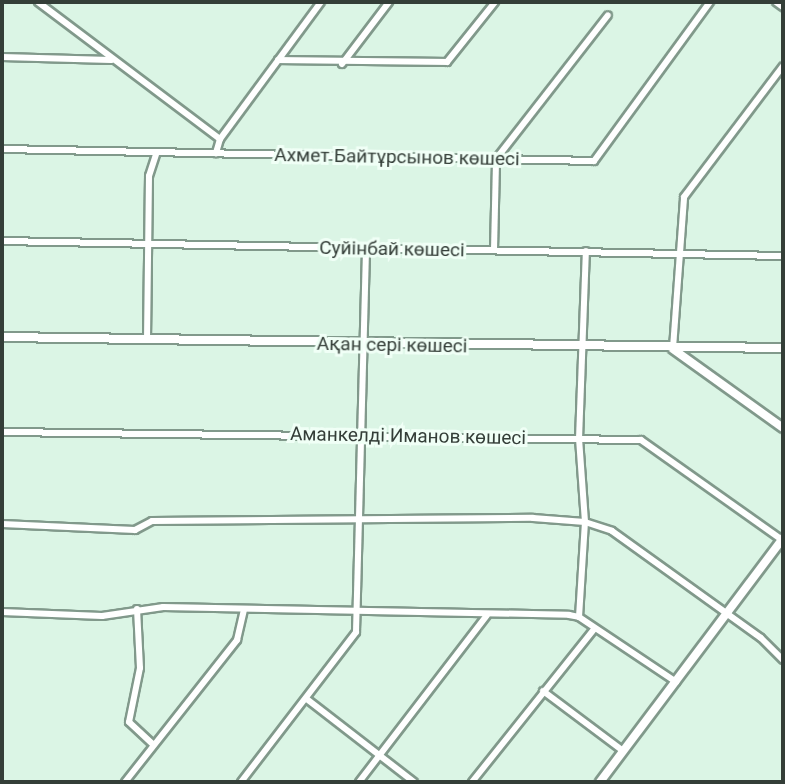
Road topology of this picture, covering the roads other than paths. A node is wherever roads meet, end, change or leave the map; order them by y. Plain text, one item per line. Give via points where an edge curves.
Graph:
1 (38, 2) edge
2 (321, 2) edge
3 (389, 2) edge
4 (495, 2) edge
5 (710, 2) edge
6 (776, 2) edge
7 (783, 7) edge
8 (608, 15) dead end
9 (2, 57) edge
10 (113, 60) junction
11 (278, 60) junction
12 (342, 64) junction
13 (783, 66) edge
14 (220, 139) junction
15 (2, 149) edge
16 (157, 152) junction
17 (216, 153) junction
18 (496, 159) junction
19 (2, 241) edge
20 (149, 243) junction
21 (366, 249) junction
22 (494, 250) junction
23 (586, 251) junction
24 (677, 254) junction
25 (783, 256) edge
26 (2, 337) edge
27 (147, 340) junction
28 (363, 344) junction
29 (783, 348) edge
30 (584, 349) junction
31 (673, 349) junction
32 (783, 428) edge
33 (2, 432) edge
34 (360, 435) junction
35 (579, 439) junction
36 (359, 520) junction
37 (585, 522) junction
38 (2, 524) edge
39 (783, 539) edge
40 (137, 609) junction
41 (244, 610) junction
42 (2, 612) edge
43 (356, 612) junction
44 (726, 613) junction
45 (486, 615) junction
46 (579, 617) junction
47 (594, 629) junction
48 (783, 660) edge
49 (676, 682) junction
50 (543, 691) junction
51 (308, 700) junction
52 (153, 744) junction
53 (622, 750) junction
54 (379, 755) junction
55 (125, 782) edge
56 (240, 782) edge
57 (359, 782) edge
58 (414, 782) edge
59 (472, 782) edge
60 (600, 782) edge

1 - 10 street
2 - 11 street
3 - 12 street
4 - 12 street via 447,62
5 - 18 street, Ахмет Байтұрсынов көшесі via 594,161
6 - 7 street
8 - 18 street
9 - 10 street
10 - 14 street
11 - 12 street
11 - 14 street
13 - 24 street via 684,197
14 - 17 street
15 - 16 street, Ахмет Байтұрсынов көшесі
16 - 17 street, Ахмет Байтұрсынов көшесі
16 - 20 street via 149,176
17 - 18 street, Ахмет Байтұрсынов көшесі
18 - 22 street
19 - 20 street, Суйінбай көшесі
20 - 21 street, Суйінбай көшесі
20 - 27 street
21 - 22 street, Суйінбай көшесі
21 - 28 street
22 - 23 street, Суйінбай көшесі
23 - 24 street, Суйінбай көшесі
23 - 30 street
24 - 25 street, Суйінбай көшесі
24 - 31 street
26 - 27 street, Ақан сері көшесі
27 - 28 street, Ақан сері көшесі
28 - 30 street, Ақан сері көшесі
28 - 34 street
29 - 31 street, Ақан сері көшесі
30 - 31 street, Ақан сері көшесі
30 - 35 street
31 - 32 street
33 - 34 street, Аманкелді Иманов көшесі
34 - 35 street, Аманкелді Иманов көшесі
34 - 36 street
35 - 37 street
35 - 39 street, Аманкелді Иманов көшесі via 641,440
36 - 37 street via 533,518
36 - 38 street via 152,521 135,530
36 - 43 street
37 - 44 street via 612,531
37 - 46 street
39 - 44 street
40 - 41 street
40 - 42 street via 102,616
40 - 52 street via 140,668 129,722
41 - 43 street
41 - 52 street via 237,640
43 - 45 street
43 - 51 street via 353,639
44 - 48 street
44 - 49 street
45 - 46 street
45 - 54 street
46 - 47 street
47 - 49 street
47 - 50 street
49 - 53 street
50 - 53 street
50 - 59 street
51 - 54 street
51 - 56 street
52 - 55 street
53 - 60 street
54 - 57 street
54 - 58 street

